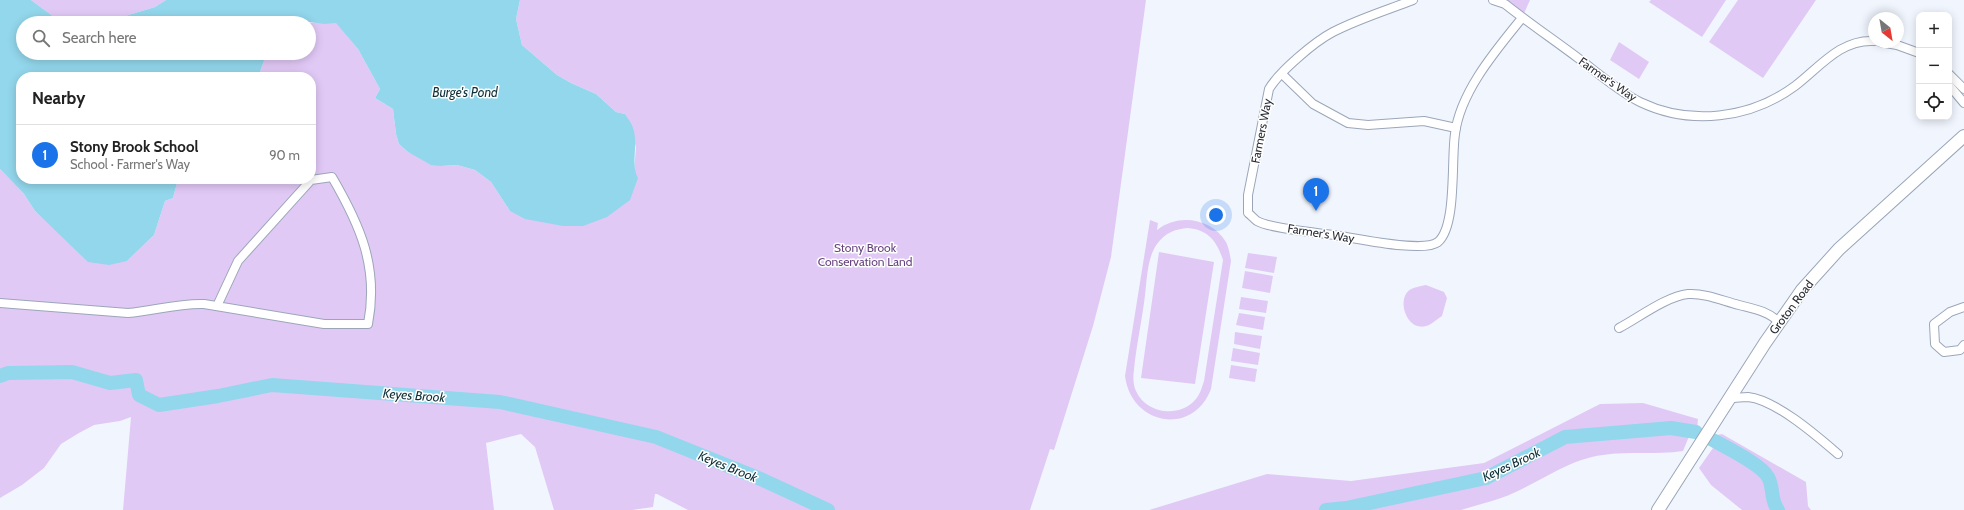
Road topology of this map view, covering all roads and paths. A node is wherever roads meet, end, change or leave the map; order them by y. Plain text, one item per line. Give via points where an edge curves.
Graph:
1 (1413, 0) edge
2 (1493, 0) edge
3 (1522, 18) junction
4 (1868, 42) edge
5 (1904, 48) edge
6 (1916, 53) edge
7 (1282, 74) junction
8 (1952, 77) edge
9 (1952, 89) edge
10 (1964, 89) edge
11 (1964, 103) edge
12 (1456, 128) junction
13 (1964, 136) edge
14 (316, 179) edge
15 (307, 184) edge
16 (1257, 221) joint
17 (0, 303) edge
18 (217, 306) junction
19 (1964, 307) edge
20 (1779, 322) junction
21 (1619, 328) dead end
22 (1964, 345) edge
23 (1730, 398) junction
24 (1838, 454) dead end
25 (1658, 510) edge

1 - 7 street, Farmers Way via 1332,33 1296,58
2 - 3 street via 1505,4
3 - 4 street, Farmer's Way via 1624,92 1653,107 1683,115 1726,116 1769,103 1837,52 1851,45
3 - 12 street, Farmer's Way via 1479,77 1461,108
5 - 6 street
7 - 12 street via 1314,104 1348,123 1368,125 1424,121
7 - 16 street, Farmers Way via 1269,89 1248,195 1248,213
8 - 10 street
9 - 11 street
12 - 16 street, Farmer's Way via 1448,229 1438,242 1426,248 1388,244
13 - 20 main road, Groton Road via 1840,249 1802,290
14 - 18 street via 332,177 350,207 360,233 367,256 372,293 368,324 324,324
15 - 18 street via 238,261
17 - 18 street via 128,313 190,304
19 - 22 street via 1950,312 1934,324 1935,344 1944,352 1960,350
20 - 21 street via 1757,309 1689,294 1674,298
20 - 23 main road, Groton Road
23 - 24 street via 1749,397 1767,403 1794,419
23 - 25 main road, Groton Road

